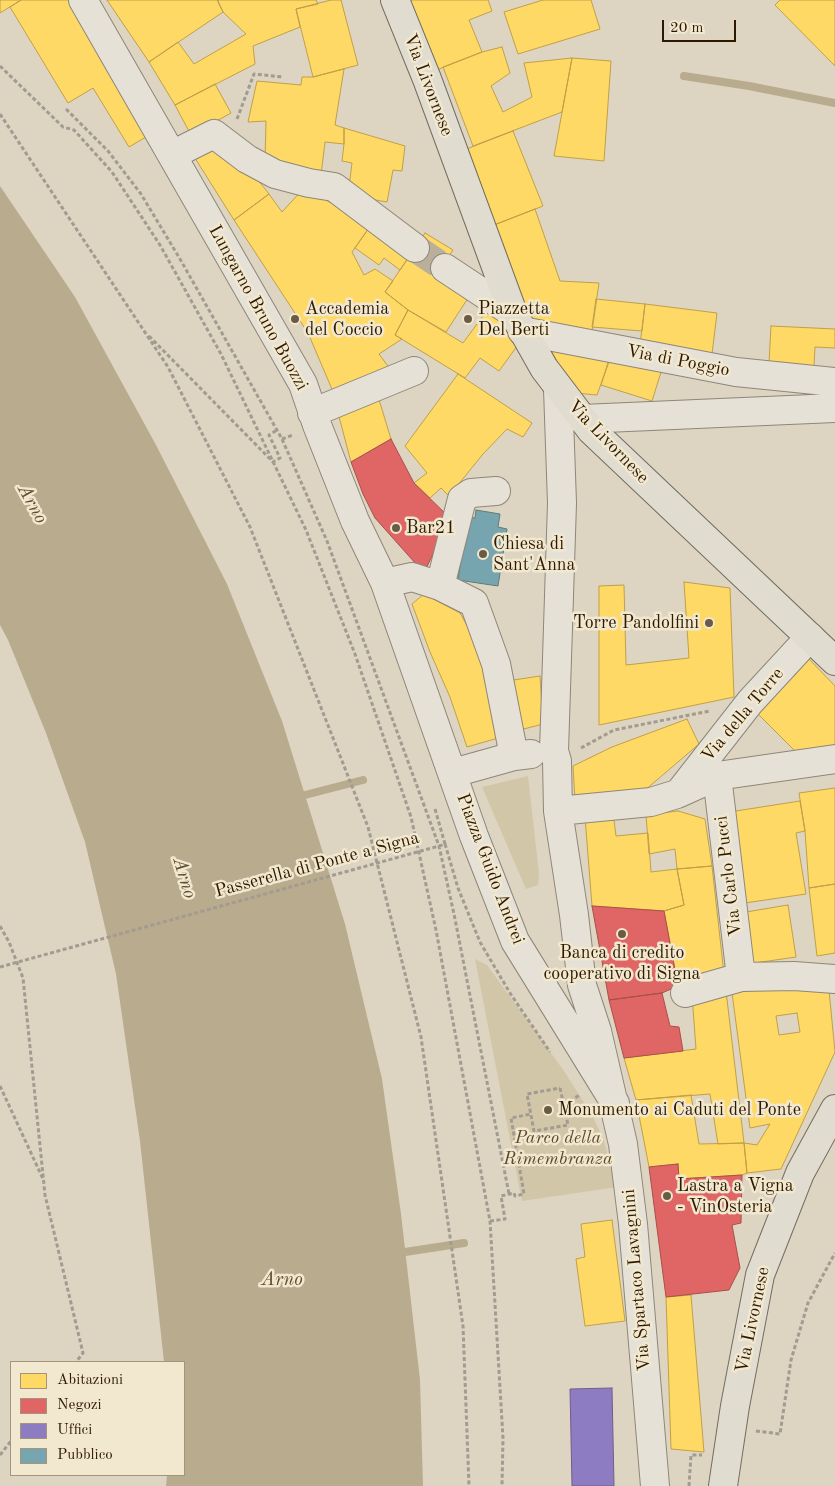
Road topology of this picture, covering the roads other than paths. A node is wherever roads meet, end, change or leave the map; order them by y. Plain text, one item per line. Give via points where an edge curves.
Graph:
1 (83, 0) edge
2 (395, 0) edge
3 (172, 154) junction
4 (415, 248) tunnel mouth
5 (445, 268) tunnel mouth
6 (517, 322) junction
7 (414, 371) dead end
8 (835, 382) edge
9 (558, 389) junction
10 (835, 408) edge
11 (312, 413) junction
12 (582, 419) junction
13 (496, 491) dead end
14 (385, 583) junction
15 (440, 586) junction
16 (810, 637) junction
17 (835, 661) edge
18 (514, 756) junction
19 (555, 756) junction
20 (835, 759) edge
21 (452, 773) junction
22 (717, 776) junction
23 (677, 794) junction
24 (558, 810) junction
25 (741, 977) junction
26 (835, 979) edge
27 (685, 993) dead end
28 (615, 1103) junction
29 (835, 1109) edge
30 (655, 1486) edge
31 (723, 1486) edge

1 - 3 street, Lungarno Bruno Buozzi
2 - 6 main road, Via Livornese
3 - 4 street via 214,134 247,159 275,174 334,187
3 - 11 street, Lungarno Bruno Buozzi via 303,384
5 - 6 street
6 - 8 street, Via di Poggio via 736,372
6 - 9 main road, Via Livornese
7 - 11 street
9 - 12 main road, Via Livornese
9 - 19 street, Via Spartaco Lavagnini via 562,503
10 - 12 street
11 - 14 street, Lungarno Bruno Buozzi via 355,522
12 - 16 main road, Via Livornese
13 - 15 street via 471,493 462,499
14 - 15 street via 412,577
14 - 21 street, Lungarno Bruno Buozzi
15 - 18 street via 474,603 496,664
16 - 17 main road, Via Livornese
16 - 23 street, Via della Torre via 750,702
18 - 19 street, Piazza Guido Andrei
18 - 21 street, Piazza Guido Andrei
19 - 24 street, Via Spartaco Lavagnini
20 - 22 street
21 - 28 street, Piazza Guido Andrei via 515,941
22 - 23 street
22 - 25 street, Via Carlo Pucci
23 - 24 street via 651,802
24 - 28 street, Via Spartaco Lavagnini via 582,985
25 - 26 street
25 - 27 street
28 - 30 street, Via Spartaco Lavagnini via 633,1224
29 - 31 main road, Via Livornese via 800,1173 760,1275

